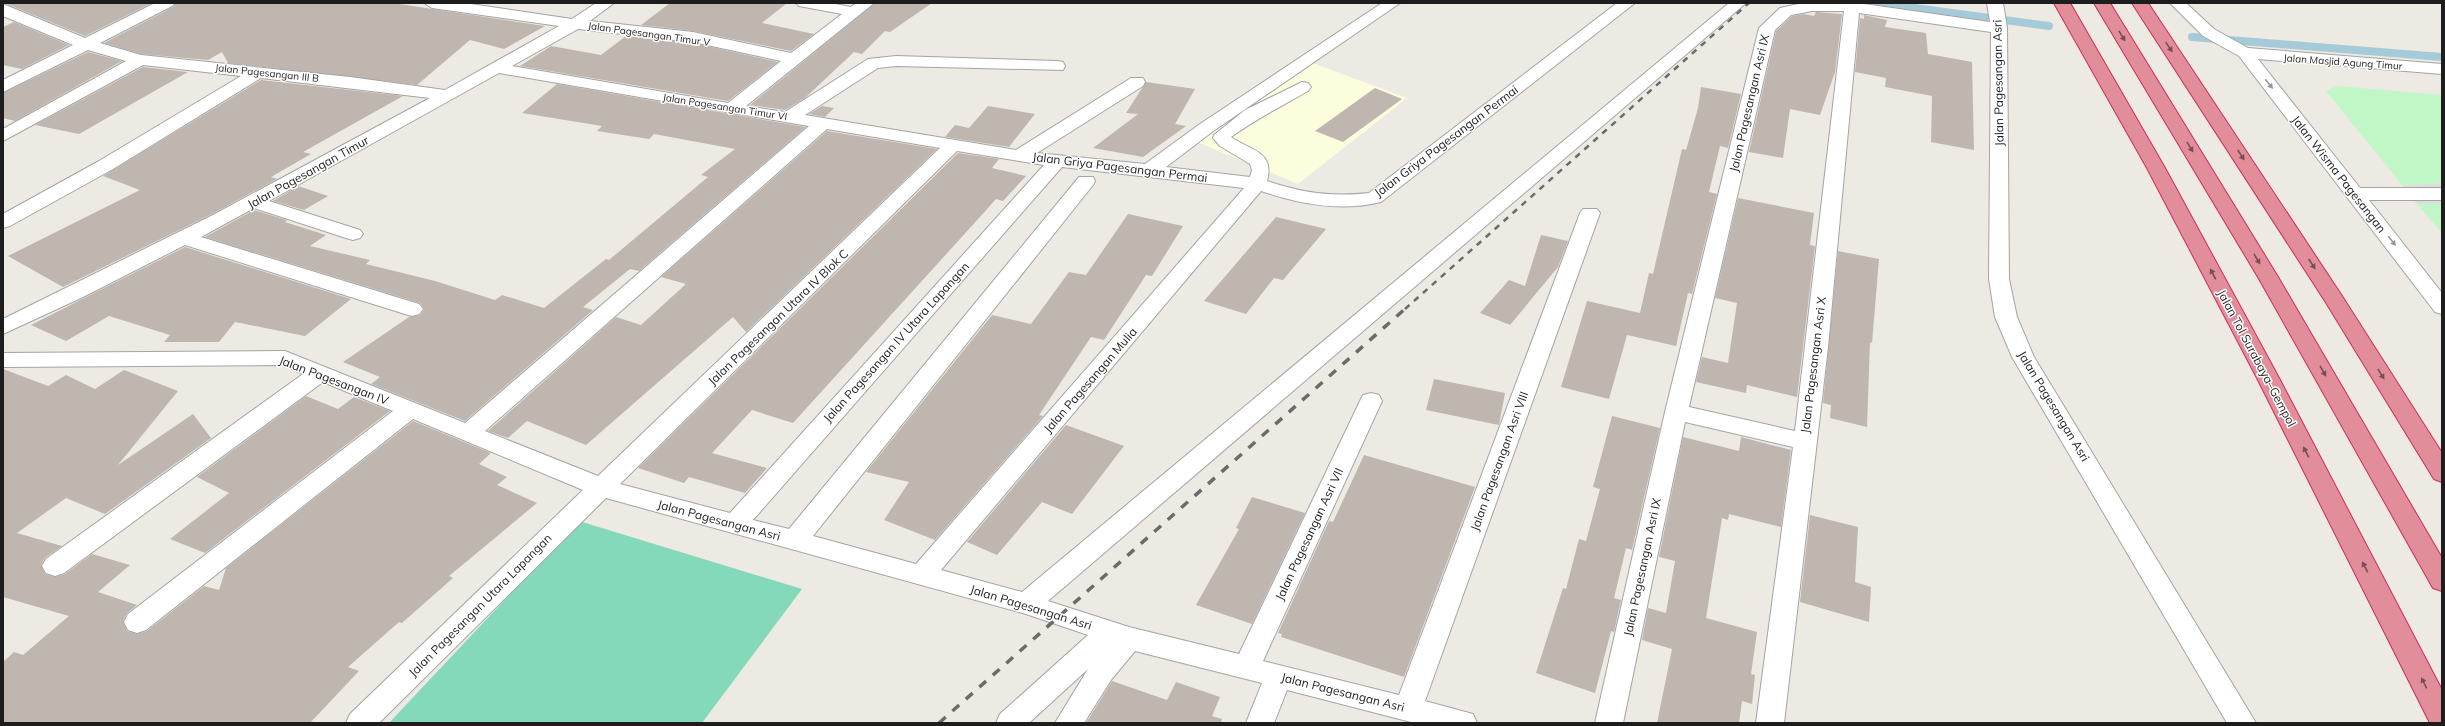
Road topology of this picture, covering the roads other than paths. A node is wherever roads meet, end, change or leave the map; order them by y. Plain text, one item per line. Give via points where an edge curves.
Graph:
1 (167, 3) edge
2 (432, 3) edge
3 (606, 3) edge
4 (804, 3) edge
5 (1392, 3) edge
6 (1627, 3) edge
7 (1738, 3) edge
8 (2062, 3) edge
9 (2102, 3) edge
10 (2140, 3) edge
11 (2178, 3) edge
12 (1852, 7) junction
13 (860, 8) edge
14 (3, 9) edge
15 (1998, 17) edge
16 (575, 24) junction
17 (88, 45) junction
18 (2238, 50) junction
19 (794, 59) junction
20 (140, 60) junction
21 (1057, 66) dead end
22 (496, 68) junction
23 (2442, 69) edge
24 (257, 73) junction
25 (1136, 82) dead end
26 (3, 87) edge
27 (1302, 87) dead end
28 (447, 95) junction
29 (731, 109) junction
30 (789, 117) junction
31 (823, 123) junction
32 (3, 136) edge
33 (954, 144) junction
34 (1020, 155) junction
35 (1057, 160) junction
36 (1149, 170) junction
37 (1086, 181) dead end
38 (1257, 184) junction
39 (2355, 194) junction
40 (2442, 194) edge
41 (254, 202) junction
42 (1590, 214) dead end
43 (3, 222) edge
44 (353, 234) dead end
45 (184, 238) junction
46 (2442, 307) edge
47 (412, 309) dead end
48 (3, 327) edge
49 (3, 360) edge
50 (321, 372) junction
51 (1371, 401) dead end
52 (411, 409) junction
53 (1676, 412) junction
54 (468, 433) junction
55 (1804, 441) junction
56 (2442, 473) edge
57 (600, 487) junction
58 (735, 524) junction
59 (795, 540) junction
60 (55, 566) dead end
61 (922, 576) junction
62 (2442, 581) edge
63 (1026, 604) junction
64 (137, 622) dead end
65 (1120, 634) junction
66 (1246, 668) junction
67 (1279, 676) junction
68 (1408, 709) junction
69 (2442, 718) edge
70 (360, 723) edge
71 (1010, 723) edge
72 (1069, 723) edge
73 (1260, 723) edge
74 (1463, 723) edge
75 (1609, 723) edge
76 (1770, 723) edge
77 (2242, 723) edge

1 - 17 street
2 - 16 street, Jalan Pagesangan Timur V
3 - 16 street, Jalan Pagesangan Timur
4 - 13 street
5 - 36 street via 1206,128
6 - 38 street, Jalan Griya Pagesangan Permai via 1374,198 1339,202 1295,196
7 - 63 street
69 -> 8 highway, Jalan Tol Surabaya–Gempol via 2268,378 2156,168
9 -> 62 highway via 2253,251 2353,421
10 -> 56 highway via 2335,301
11 - 18 street via 2202,28
12 - 15 street, Jalan Pagesangan Asri IX
12 - 53 street, Jalan Pagesangan Asri IX via 1812,6 1790,9 1781,13 1767,28
12 - 55 street, Jalan Pagesangan Asri X via 1817,347
13 - 19 street
14 - 17 street, Jalan Pagesangan III B via 18,18
15 - 77 street, Jalan Pagesangan Asri via 1999,279 2006,317 2023,356
16 - 19 street, Jalan Pagesangan Timur V via 693,38
16 - 22 street, Jalan Pagesangan Timur
17 - 20 street, Jalan Pagesangan III B
17 - 26 street
18 - 23 street, Jalan Masjid Agung Timur
18 -> 39 street, Jalan Wisma Pagesangan
19 - 29 street
20 - 24 street, Jalan Pagesangan III B
20 - 32 street
21 - 30 street via 896,61 874,63
22 - 28 street, Jalan Pagesangan Timur
22 - 29 street, Jalan Pagesangan Timur VI
24 - 28 street, Jalan Pagesangan III B
24 - 43 street via 106,165
25 - 34 street
27 - 38 street via 1251,114 1223,135 1222,138 1226,142 1259,161 1261,170
28 - 41 street, Jalan Pagesangan Timur
29 - 30 street, Jalan Pagesangan Timur VI
30 - 31 street, Jalan Pagesangan Timur VI
31 - 33 street, Jalan Pagesangan Timur VI
31 - 54 street
33 - 34 street, Jalan Griya Pagesangan Permai
33 - 57 street, Jalan Pagesangan Utara IV Blok C via 706,388
34 - 35 street, Jalan Griya Pagesangan Permai
35 - 36 street, Jalan Griya Pagesangan Permai
35 - 58 street, Jalan Pagesangan IV Utara Lapangan
36 - 38 street, Jalan Griya Pagesangan Permai
37 - 59 street
38 - 61 street, Jalan Pagesangan Mulia
39 - 40 street
39 -> 46 street, Jalan Wisma Pagesangan
41 - 44 street
41 - 45 street, Jalan Pagesangan Timur
42 - 68 street, Jalan Pagesangan Asri VIII
45 - 47 street
45 - 48 street, Jalan Pagesangan Timur
49 - 50 street, Jalan Pagesangan IV via 276,357
50 - 52 street, Jalan Pagesangan IV
50 - 60 street
51 - 66 street, Jalan Pagesangan Asri VII
52 - 54 street, Jalan Pagesangan IV
52 - 64 street
53 - 55 street
53 - 75 street, Jalan Pagesangan Asri IX
54 - 57 street, Jalan Pagesangan IV
55 - 76 street, Jalan Pagesangan Asri X
57 - 58 street, Jalan Pagesangan Asri
57 - 70 street, Jalan Pagesangan Utara Lapangan
58 - 59 street, Jalan Pagesangan Asri
59 - 61 street, Jalan Pagesangan Asri
61 - 63 street, Jalan Pagesangan Asri
63 - 65 street, Jalan Pagesangan Asri
65 - 66 street, Jalan Pagesangan Asri
65 - 71 street
65 - 72 street via 1101,672
66 - 67 street, Jalan Pagesangan Asri
67 - 68 street, Jalan Pagesangan Asri
67 - 73 street
68 - 74 street, Jalan Pagesangan Asri

